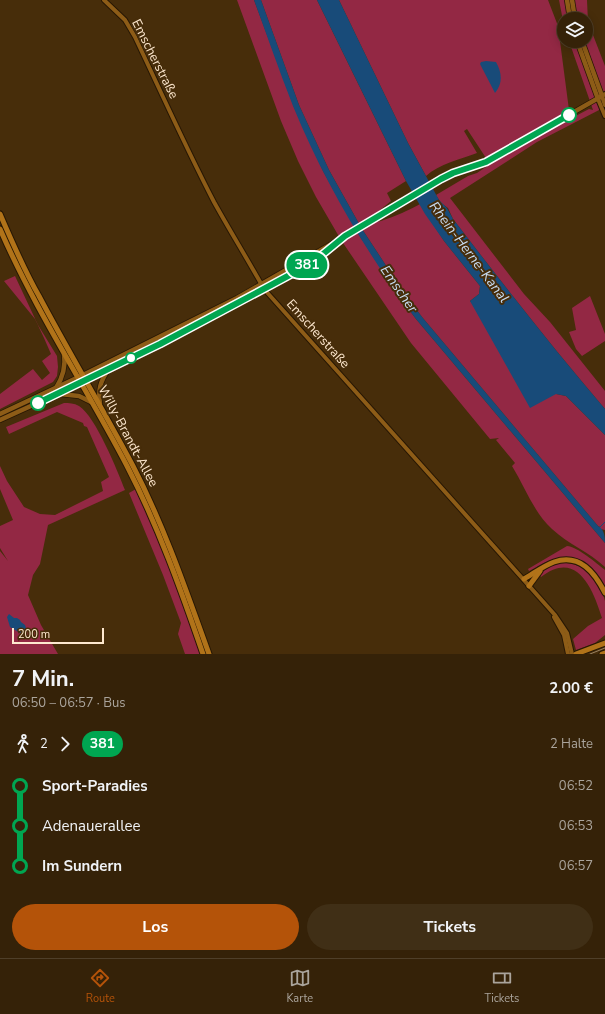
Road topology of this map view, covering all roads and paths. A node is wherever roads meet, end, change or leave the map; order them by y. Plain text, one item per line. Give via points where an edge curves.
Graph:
1 (104, 0) edge
2 (567, 0) edge
3 (572, 0) edge
4 (569, 12) edge
5 (574, 12) edge
6 (580, 48) edge
7 (585, 48) edge
8 (602, 96) edge
9 (605, 105) edge
10 (605, 116) edge
11 (0, 214) edge
12 (0, 229) edge
13 (263, 286) junction
14 (64, 354) junction
15 (108, 370) junction
16 (82, 379) junction
17 (55, 388) junction
18 (58, 394) junction
19 (91, 402) junction
20 (100, 406) junction
21 (0, 414) edge
22 (0, 420) edge
23 (541, 569) junction
24 (524, 579) junction
25 (529, 586) junction
26 (605, 593) edge
27 (546, 605) junction
28 (605, 639) edge
29 (605, 643) edge
30 (597, 646) junction
31 (203, 654) edge
32 (209, 654) edge
33 (568, 654) edge
34 (572, 654) edge
35 (576, 654) edge

1 - 13 street, Emscherstraße via 125,20 135,37 199,171
2 - 4 main road
3 - 5 main road
6 - 8 main road
7 - 8 main road
8 - 9 street
8 - 10 street
8 - 13 main road via 486,162 434,183
11 - 16 main road, Willy-Brandt-Allee via 38,295
12 - 14 main road, Willy-Brandt-Allee via 29,291
13 - 15 main road via 199,324
13 - 16 main road
13 - 24 street, Emscherstraße
14 - 16 main road, Willy-Brandt-Allee
14 - 17 main road via 64,372
15 - 16 main road
15 - 20 main road via 100,385
16 - 17 main road
16 - 18 main road
16 - 19 main road, Willy-Brandt-Allee
16 - 20 main road, Willy-Brandt-Allee
17 - 21 main road
18 - 19 main road via 79,396
18 - 22 main road
19 - 31 main road, Willy-Brandt-Allee via 152,519
20 - 32 main road, Willy-Brandt-Allee via 133,467 160,525
23 - 24 main road
23 - 25 main road
23 - 26 main road via 559,561 577,562 593,573
24 - 25 street, Emscherstraße
25 - 27 street, Emscherstraße
27 - 33 street, Emscherstraße via 561,628
27 - 34 street, Emscherstraße via 568,633
28 - 30 main road
29 - 30 main road
30 - 35 main road

